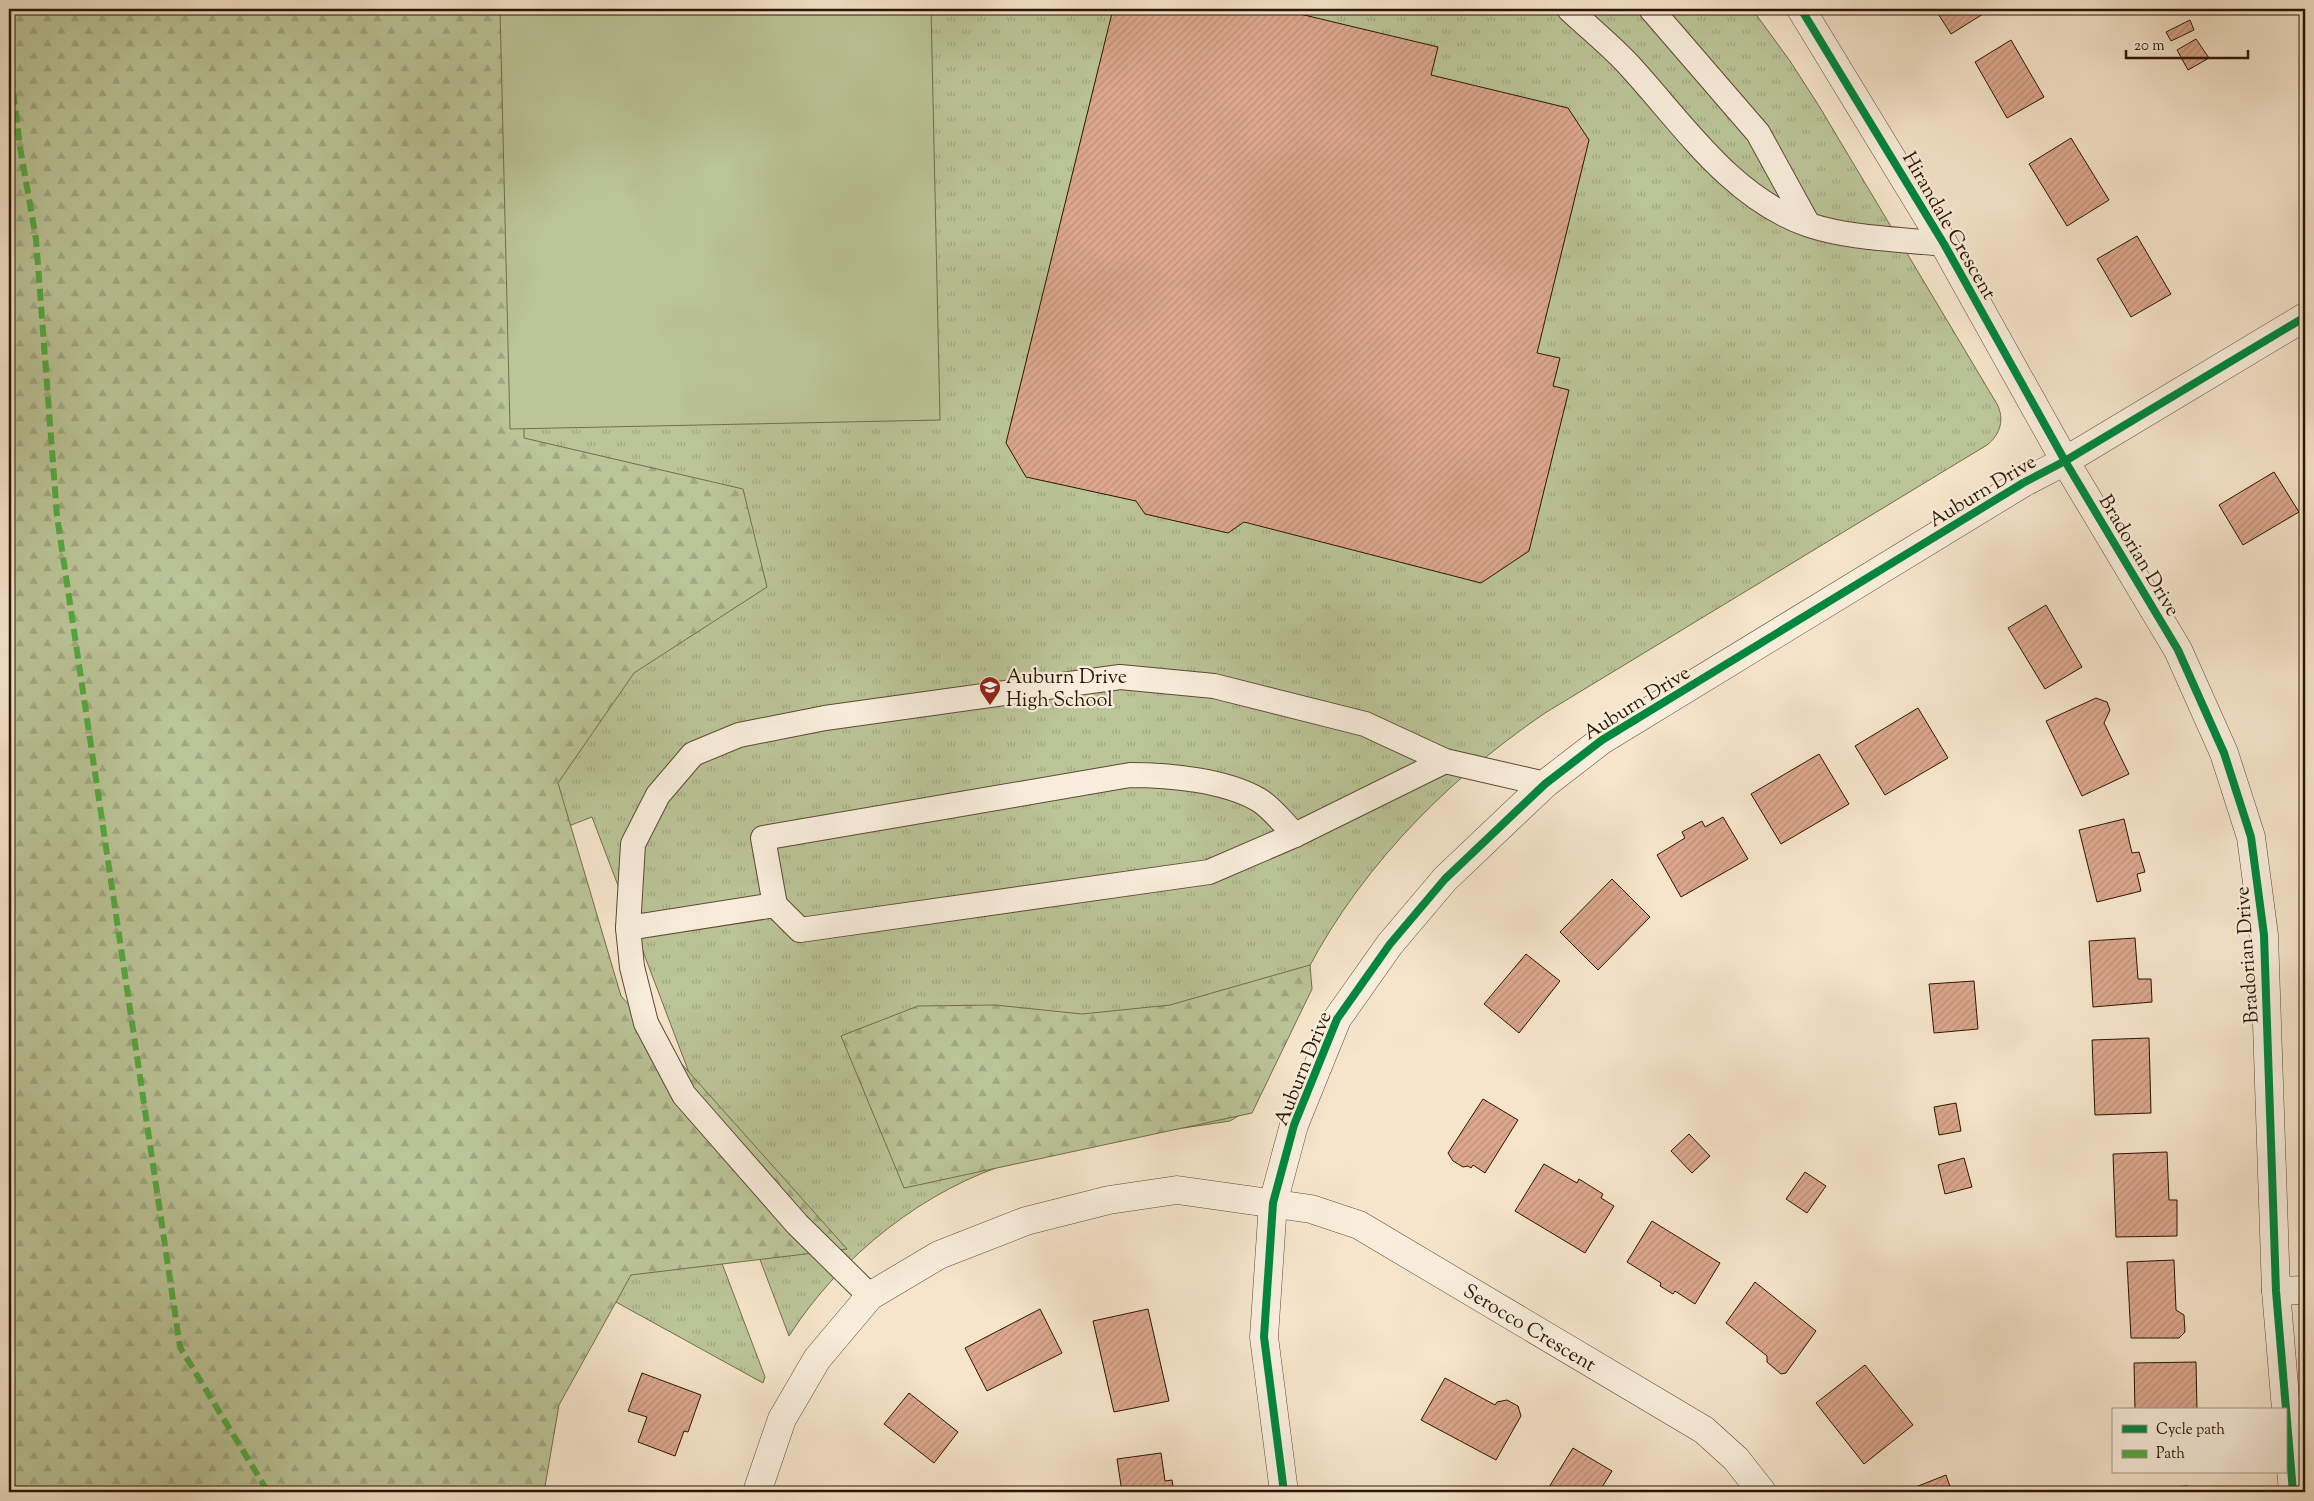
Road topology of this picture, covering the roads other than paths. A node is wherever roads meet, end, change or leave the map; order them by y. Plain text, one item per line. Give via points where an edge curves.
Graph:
1 (1569, 9) edge
2 (1651, 9) edge
3 (1801, 9) edge
4 (1808, 224) junction
5 (1944, 244) junction
6 (2305, 317) edge
7 (2065, 461) junction
8 (1445, 761) junction
9 (1545, 784) junction
10 (1295, 835) junction
11 (775, 906) junction
12 (628, 928) junction
13 (1273, 1204) junction
14 (2305, 1290) edge
15 (2276, 1291) junction
16 (870, 1296) junction
17 (2286, 1408) edge
18 (2286, 1409) edge
19 (757, 1492) edge
20 (1284, 1492) edge
21 (1762, 1492) edge
22 (2293, 1492) edge

1 - 4 lane via 1626,62 1722,169 1762,203
2 - 4 lane via 1758,133
3 - 5 street, Hirandale Crescent
4 - 5 lane via 1840,233
5 - 7 street, Hirandale Crescent
6 - 7 street, Auburn Drive
7 - 9 street, Auburn Drive via 2014,488 1602,740
7 - 15 street, Bradorian Drive via 2178,650 2224,753 2251,836 2264,935
8 - 9 lane
8 - 10 lane
8 - 12 lane via 1365,724 1214,686 1120,677 825,718 739,735 693,754 658,795 633,844
9 - 13 street, Auburn Drive via 1445,879 1390,944 1337,1019 1294,1125
10 - 11 lane via 1209,872 800,930
10 - 11 lane via 1260,801 1229,787 1161,775 1130,775 764,838
11 - 12 lane
12 - 16 lane via 632,968 646,1024 684,1095 798,1224
13 - 16 street, Serocco Crescent via 1177,1190 1109,1200 1026,1221 948,1252
13 - 20 street, Auburn Drive via 1264,1337
13 - 21 street, Serocco Crescent via 1312,1209 1359,1225 1704,1430 1736,1459
14 - 15 street
15 - 17 street, Bradorian Drive
16 - 19 street via 817,1359 782,1419
18 - 22 street, Bradorian Drive

